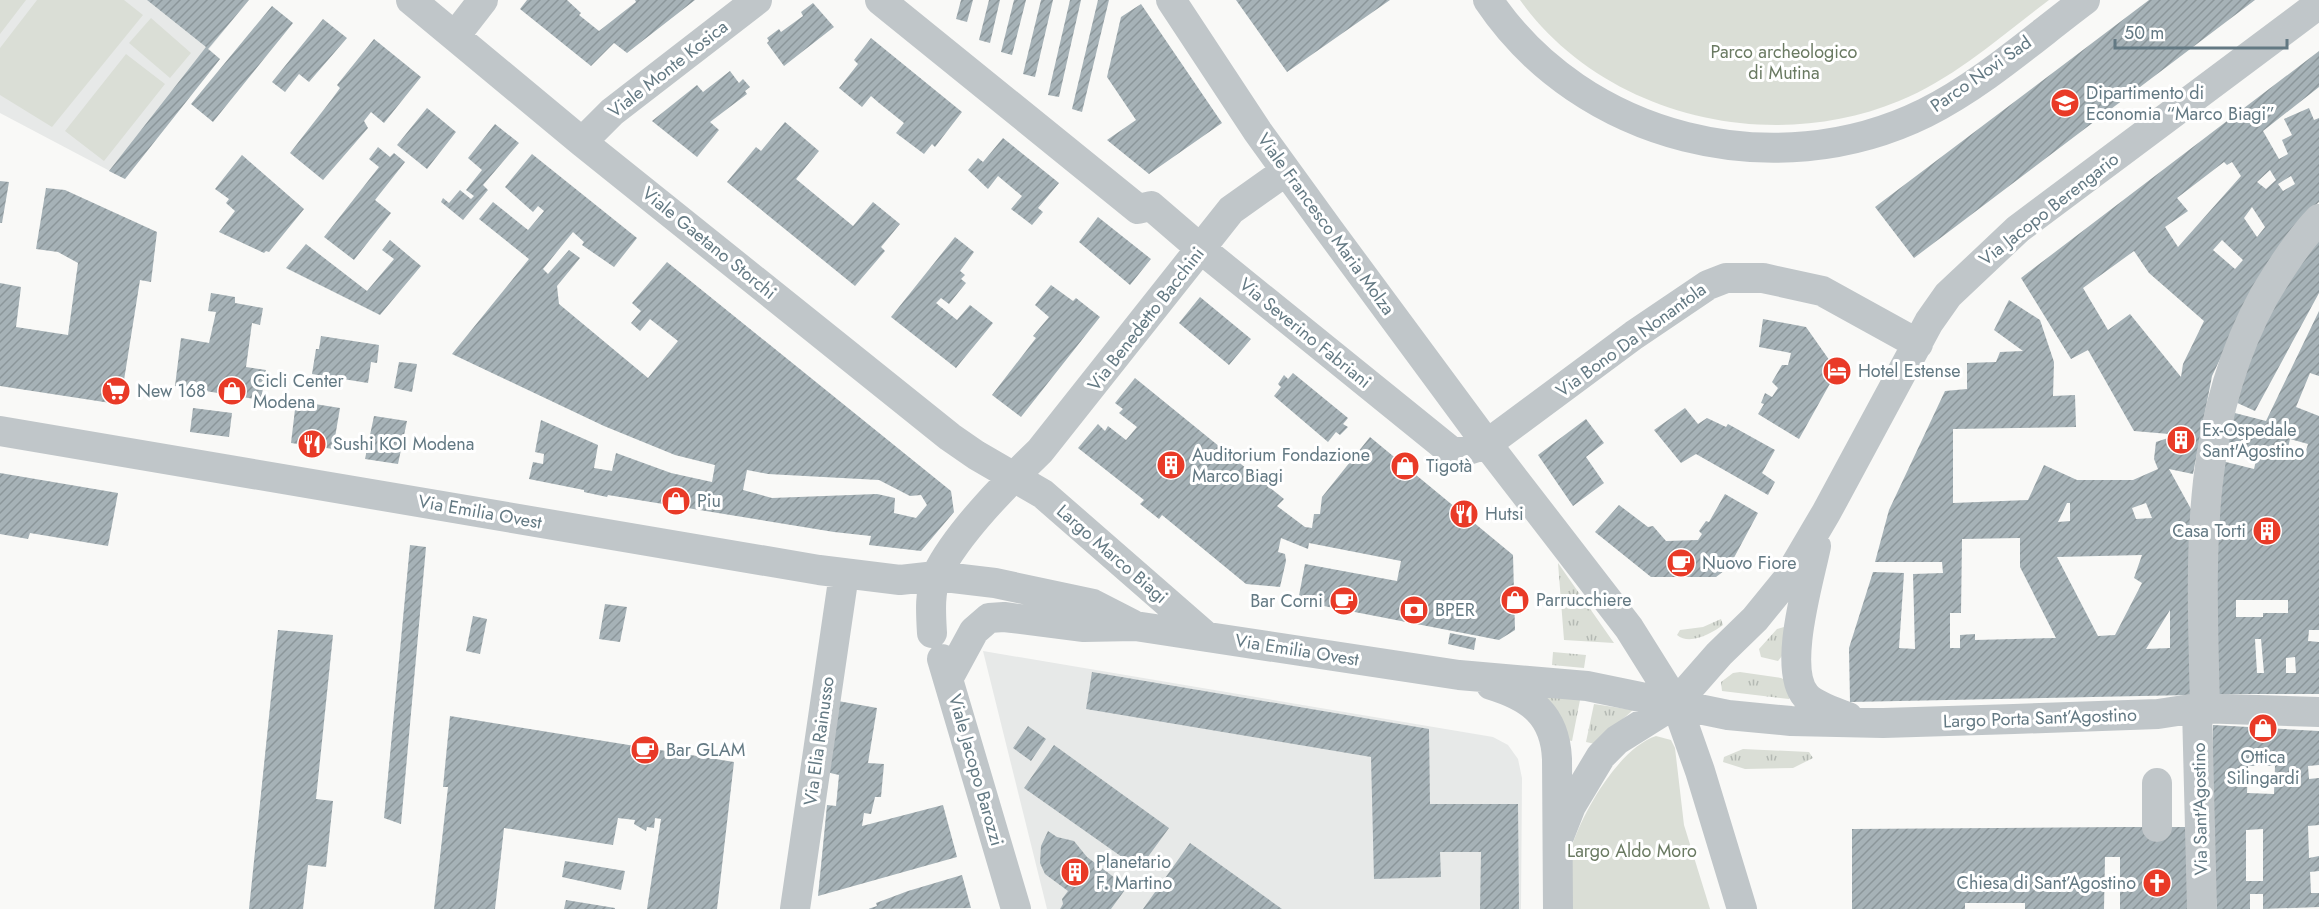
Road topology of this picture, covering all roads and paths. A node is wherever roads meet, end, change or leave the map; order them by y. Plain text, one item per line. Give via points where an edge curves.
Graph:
1 (411, 0) edge
2 (483, 0) edge
3 (757, 0) edge
4 (880, 0) edge
5 (1171, 0) edge
6 (1488, 0) edge
7 (2085, 0) edge
8 (2319, 4) edge
9 (455, 36) junction
10 (582, 142) junction
11 (1286, 171) junction
12 (2319, 219) edge
13 (1201, 249) junction
14 (1918, 344) junction
15 (0, 430) edge
16 (1488, 444) junction
17 (1014, 476) junction
18 (1820, 525) junction
19 (844, 574) junction
20 (936, 576) junction
21 (900, 580) junction
22 (1135, 626) junction
23 (932, 633) junction
24 (1207, 637) junction
25 (1459, 675) junction
26 (950, 677) junction
27 (1676, 703) junction
28 (2201, 709) junction
29 (2319, 712) edge
30 (1883, 723) junction
31 (2157, 783) dead end
32 (2157, 827) dead end
33 (1558, 839) junction
34 (795, 909) edge
35 (1016, 909) edge
36 (1558, 909) edge
37 (1742, 909) edge
38 (2202, 909) edge

1 - 9 street, Viale Gaetano Storchi
2 - 9 street
3 - 10 street, Viale Monte Kosica via 612,112
4 - 13 street, Via Severino Fabriani via 1138,209 1151,206
5 - 11 street, Viale Francesco Maria Molza
6 - 7 street, Parco Novi Sad via 1534,53 1589,96 1619,113 1684,138 1719,145 1788,148 1857,138 1925,113
8 - 14 street, Via Jacopo Berengario via 2018,229 1948,295
9 - 10 street, Viale Gaetano Storchi
10 - 17 street, Viale Gaetano Storchi via 950,437
11 - 13 street, Via Benedetto Bacchini via 1231,210
11 - 16 street, Viale Francesco Maria Molza
12 - 28 street, Via Sant'Agostino via 2290,254 2250,322 2220,403 2203,533
13 - 16 street, Via Severino Fabriani via 1452,452
13 - 17 street, Via Benedetto Bacchini via 1040,451
14 - 16 street, Via Bono Da Nonantola via 1822,291 1742,276 1716,280 1634,335
14 - 18 street, Via Jacopo Berengario
15 - 19 street, Via Emilia Ovest
16 - 27 street via 1629,628
17 - 20 street, Via Benedetto Bacchini via 963,536
17 - 24 street, Largo Marco Biagi via 1043,494
18 - 27 street, Via Jacopo Berengario via 1771,601
18 - 30 street, Largo Porta Sant’Agostino via 1796,647 1801,690 1810,700 1848,717
19 - 21 street, Via Emilia Ovest
19 - 34 street, Via Elia Rainusso
20 - 21 street, Via Emilia Ovest
20 - 22 street, Via Emilia Ovest via 1063,596 1100,607
20 - 23 street
21 - 23 street
22 - 24 street, Via Emilia Ovest
22 - 26 street, Via Emilia Ovest via 1084,627 989,618 974,631
23 - 26 street, Viale Jacopo Barozzi
24 - 25 street, Via Emilia Ovest
25 - 27 street via 1540,680
25 - 33 street via 1516,693 1545,717 1557,748
26 - 35 street, Viale Jacopo Barozzi
27 - 30 street, Largo Porta Sant’Agostino via 1738,716
27 - 33 street via 1617,740 1602,756 1571,806
27 - 37 street
28 - 29 street, Largo Porta Sant’Agostino
28 - 30 street, Largo Porta Sant’Agostino via 2158,714
28 - 38 street, Via Sant'Agostino via 2198,749
31 - 32 street
33 - 36 street

